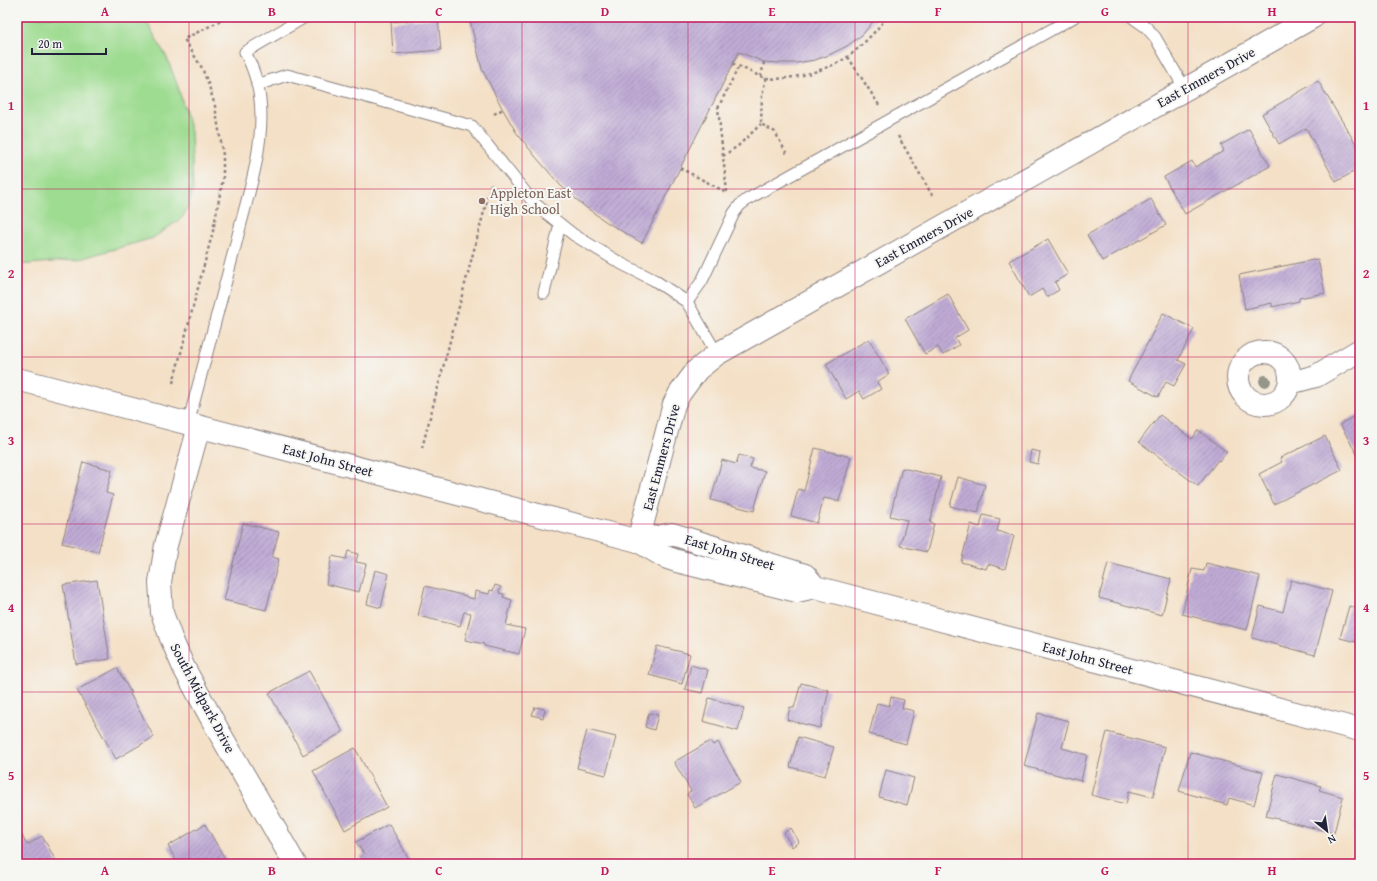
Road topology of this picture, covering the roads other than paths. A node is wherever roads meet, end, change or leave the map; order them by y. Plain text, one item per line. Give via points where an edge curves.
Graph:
1 (305, 17) edge
2 (1074, 17) edge
3 (1132, 17) edge
4 (1313, 17) edge
5 (257, 86) junction
6 (1185, 89) junction
7 (560, 224) junction
8 (544, 293) dead end
9 (687, 302) junction
10 (1360, 350) edge
11 (717, 354) junction
12 (17, 379) edge
13 (1290, 383) dead end
14 (193, 425) junction
15 (638, 541) junction
16 (1360, 730) edge
17 (295, 864) edge

1 - 5 lane via 245,52
2 - 9 lane via 748,199 734,213 702,281
3 - 6 lane via 1155,37
4 - 6 street, East Emmers Drive
5 - 7 lane via 287,75 472,126 534,203
5 - 14 lane via 261,114 260,145
6 - 11 street, East Emmers Drive
7 - 8 lane
7 - 9 lane
9 - 11 lane
10 - 13 street via 1316,376
11 - 15 street, East Emmers Drive via 697,370 674,404
12 - 14 street, East John Street
14 - 15 street, East John Street
14 - 17 street, South Midpark Drive via 166,545 160,582 162,613 184,668
15 - 16 street, East John Street via 665,557 796,591 815,587

